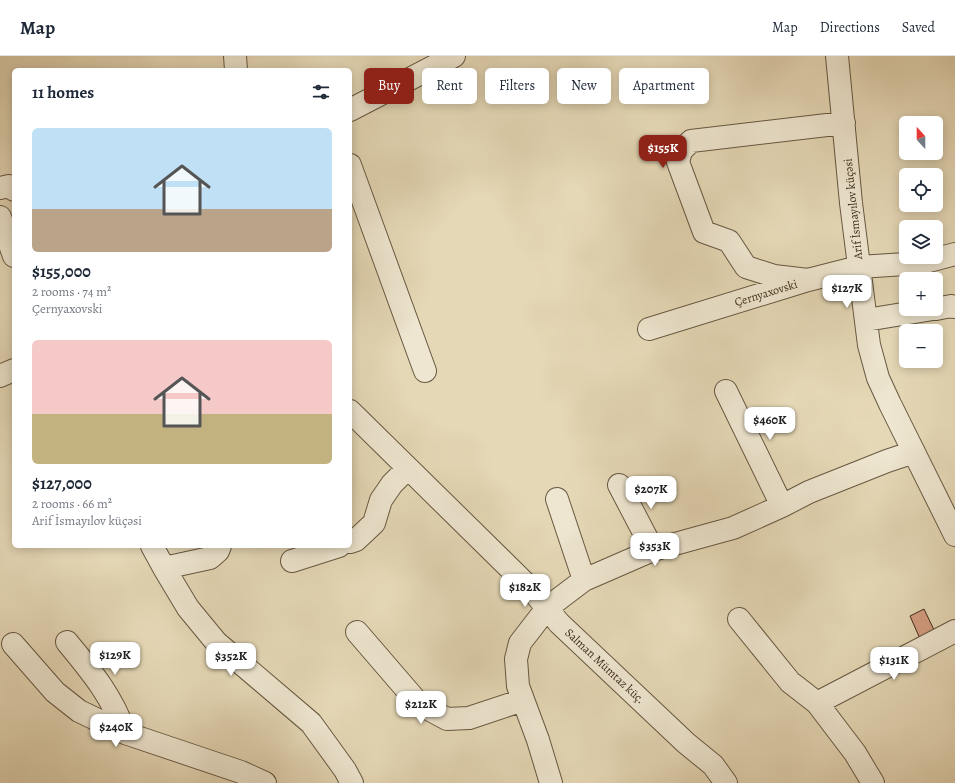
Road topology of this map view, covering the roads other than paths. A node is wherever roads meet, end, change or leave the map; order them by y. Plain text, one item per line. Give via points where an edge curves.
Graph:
1 (235, 56) edge
2 (454, 56) edge
3 (837, 56) edge
4 (236, 68) edge
5 (352, 109) edge
6 (844, 122) junction
7 (352, 170) edge
8 (0, 188) edge
9 (12, 188) edge
10 (0, 217) edge
11 (12, 250) edge
12 (955, 254) edge
13 (859, 267) junction
14 (808, 280) junction
15 (955, 307) edge
16 (943, 308) edge
17 (899, 315) edge
18 (866, 320) junction
19 (649, 329) dead end
20 (12, 371) edge
21 (425, 371) dead end
22 (0, 376) edge
23 (726, 391) dead end
24 (352, 413) edge
25 (914, 452) junction
26 (408, 468) junction
27 (619, 485) dead end
28 (557, 499) dead end
29 (782, 506) junction
30 (955, 535) edge
31 (352, 541) edge
32 (153, 548) edge
33 (219, 548) edge
34 (333, 548) edge
35 (652, 550) junction
36 (292, 561) dead end
37 (164, 568) junction
38 (584, 580) junction
39 (547, 608) junction
40 (739, 619) dead end
41 (955, 631) edge
42 (356, 632) dead end
43 (67, 642) dead end
44 (13, 644) dead end
45 (523, 700) junction
46 (817, 703) junction
47 (124, 733) junction
48 (265, 783) edge
49 (352, 783) edge
50 (551, 783) edge
51 (726, 783) edge
52 (873, 783) edge

1 - 4 street
2 - 5 street
3 - 6 street, Arif İsmayılov küçəsi
6 - 13 street, Arif İsmayılov küçəsi
6 - 14 street via 691,140 681,151 678,162 704,232 729,241 746,267 774,276
7 - 21 street
8 - 9 street via 9,186
10 - 11 street
12 - 13 street, Çernyaxovski via 921,263
13 - 14 street, Çernyaxovski
13 - 18 street, Arif İsmayılov küçəsi
14 - 19 street, Çernyaxovski
15 - 16 street
17 - 18 street
18 - 25 street, Arif İsmayılov küçəsi via 878,378
20 - 22 street
23 - 29 street
24 - 26 street, Salman Mümtaz küç.
25 - 29 street via 809,492
25 - 30 street, Arif İsmayılov küçəsi
26 - 31 street via 381,500 374,523
26 - 39 street, Salman Mümtaz küç. via 532,590
27 - 35 street
28 - 38 street
29 - 35 street via 733,528
32 - 37 street
33 - 37 street via 210,558
34 - 36 street
35 - 38 street
37 - 49 street via 188,608 216,642 311,723
38 - 39 street
39 - 45 street via 520,643 516,659 518,686
39 - 51 street, Salman Mümtaz küç. via 559,623 634,694 713,765
40 - 46 street via 790,682
41 - 46 street
42 - 45 street via 419,704 447,719 469,718
43 - 47 street via 96,678 114,706
44 - 47 street via 55,692 79,711
45 - 50 street
46 - 52 street
47 - 48 street via 241,772

